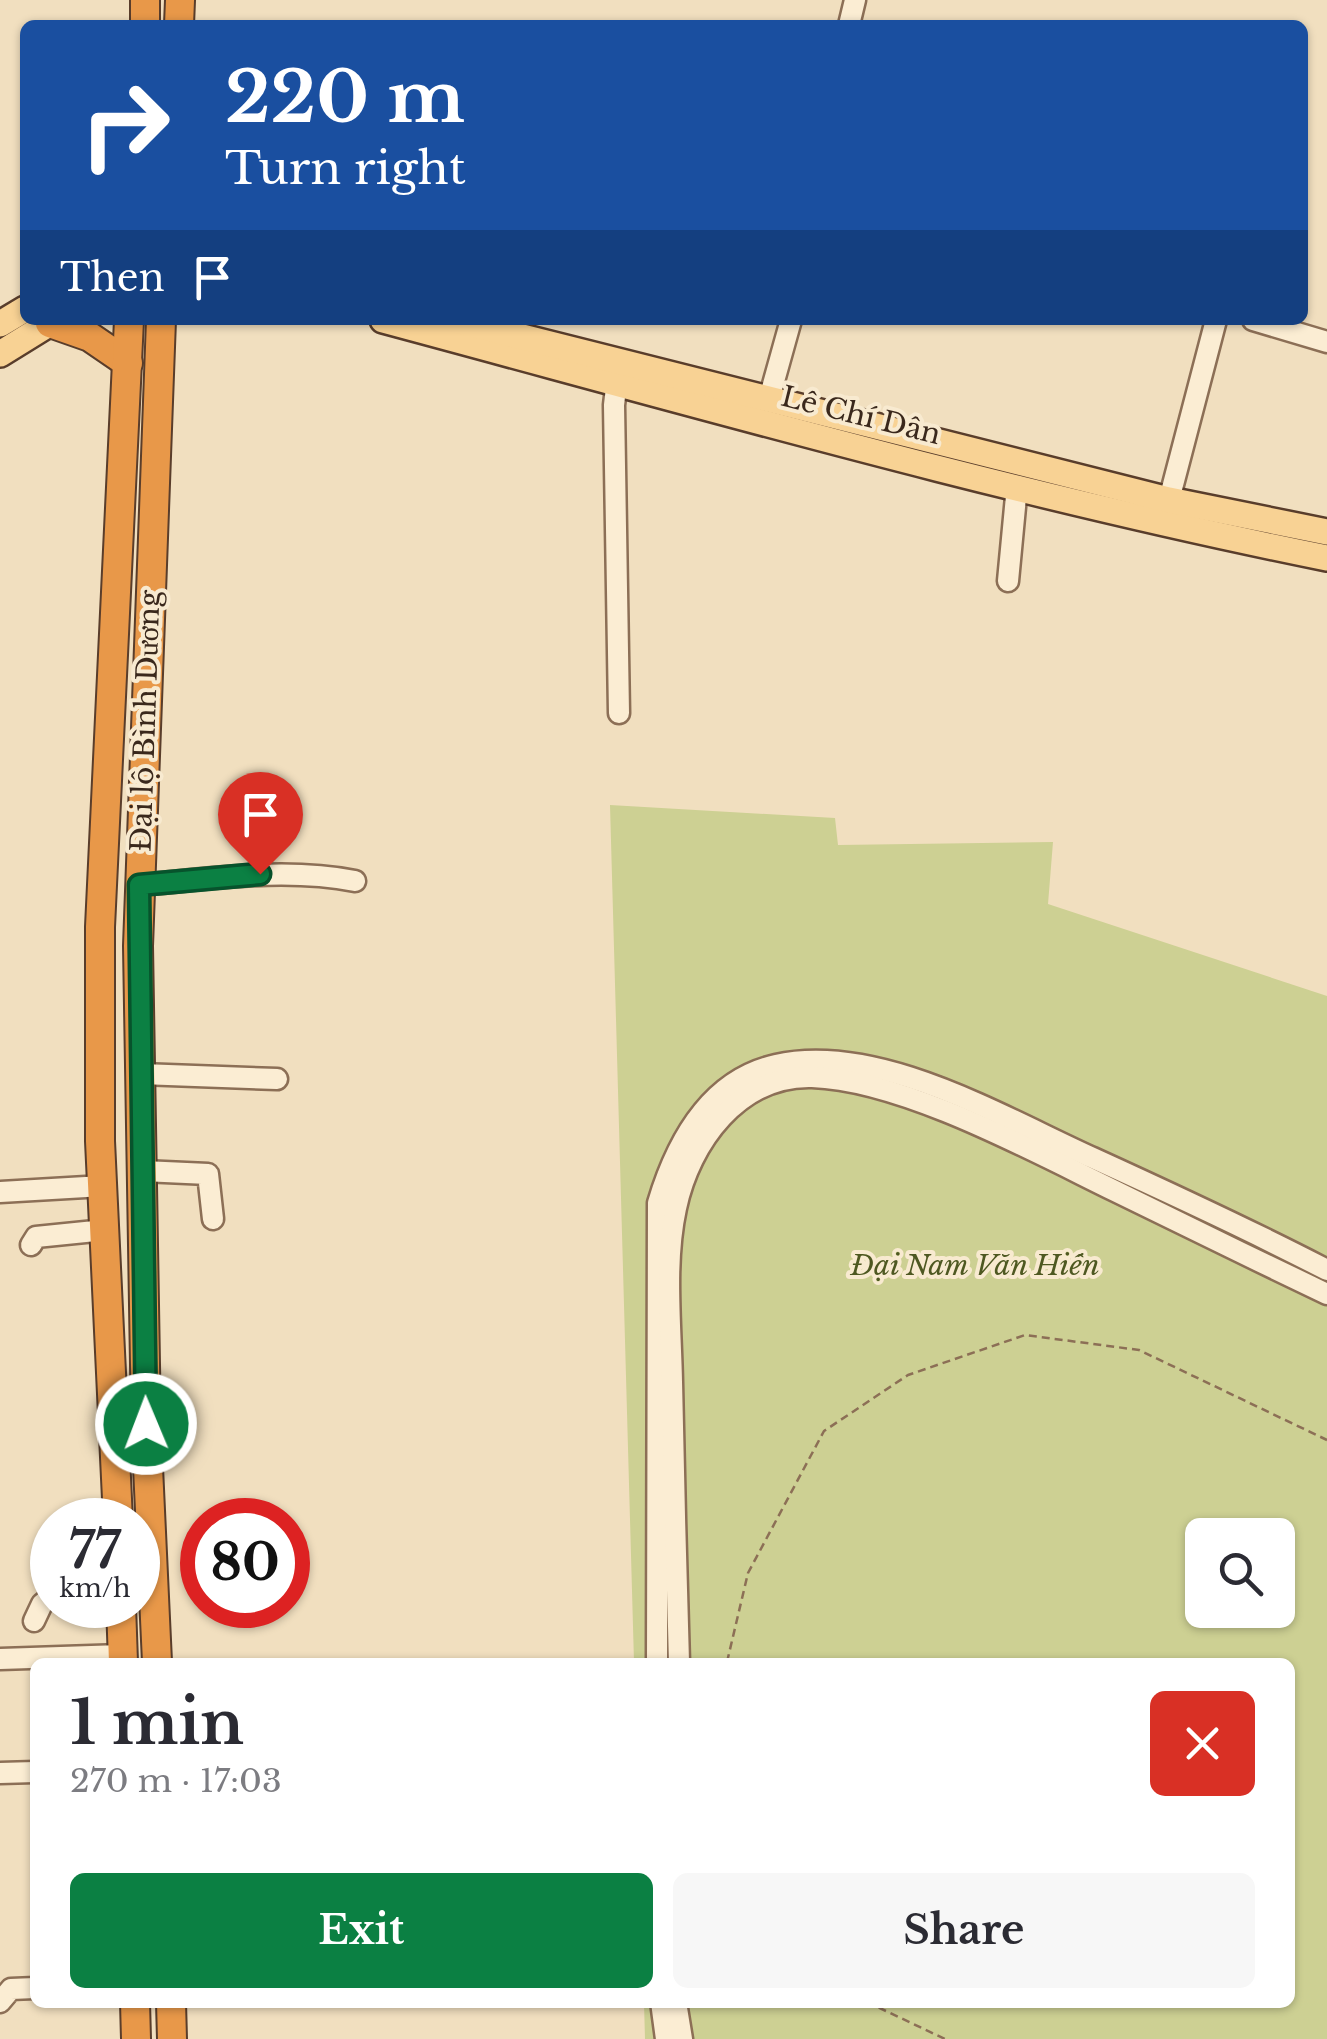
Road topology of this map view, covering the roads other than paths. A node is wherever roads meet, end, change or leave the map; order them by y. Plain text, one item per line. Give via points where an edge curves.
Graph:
1 (47, 325) edge
2 (60, 325) edge
3 (128, 325) edge
4 (161, 325) edge
5 (406, 325) edge
6 (471, 325) edge
7 (783, 325) edge
8 (789, 325) edge
9 (1215, 325) edge
10 (1270, 325) edge
11 (1327, 342) edge
12 (782, 345) junction
13 (0, 354) edge
14 (128, 363) junction
15 (618, 371) junction
16 (770, 399) junction
17 (1017, 486) junction
18 (1169, 500) junction
19 (1327, 532) edge
20 (1327, 558) edge
21 (1008, 581) dead end
22 (619, 713) dead end
23 (106, 802) junction
24 (142, 802) junction
25 (355, 881) dead end
26 (139, 885) junction
27 (141, 1074) junction
28 (277, 1080) dead end
29 (143, 1171) junction
30 (103, 1186) junction
31 (0, 1192) edge
32 (213, 1220) dead end
33 (105, 1230) junction
34 (31, 1245) dead end
35 (1327, 1270) edge
36 (1327, 1294) edge
37 (117, 1498) edge
38 (121, 1628) edge
39 (123, 1658) edge
40 (158, 1658) edge
41 (657, 1658) edge
42 (678, 1658) edge
43 (0, 1659) edge
44 (30, 1659) edge
45 (30, 1772) edge
46 (0, 1773) edge
47 (30, 1988) edge
48 (0, 2002) edge
49 (135, 2008) edge
50 (171, 2008) edge
51 (662, 2008) edge
52 (677, 2008) edge
53 (136, 2039) edge
54 (172, 2039) edge
55 (666, 2039) edge
56 (682, 2039) edge

1 - 13 main road
2 - 14 highway
3 - 14 highway, Đại lộ Bình Dương
4 - 24 highway, Đại lộ Bình Dương
5 - 15 main road, Lê Chí Dân
6 - 15 main road, Lê Chí Dân
7 - 12 street
8 - 12 street
9 - 18 street
10 - 11 street
12 - 16 street
14 - 23 highway, Đại lộ Bình Dương
15 - 16 main road, Lê Chí Dân
15 - 17 main road, Lê Chí Dân
15 - 22 street
16 - 18 main road, Lê Chí Dân
17 - 20 main road, Lê Chí Dân
17 - 21 street
18 - 19 main road, Lê Chí Dân
23 - 24 highway
23 - 30 highway, Đại lộ Bình Dương via 100,927
24 - 26 highway, Đại lộ Bình Dương
25 - 26 street via 260,874
26 - 27 highway, Đại lộ Bình Dương
27 - 28 street
27 - 29 highway, Đại lộ Bình Dương
29 - 32 street via 208,1174
29 - 40 highway, Đại lộ Bình Dương
30 - 31 street
30 - 33 highway, Đại lộ Bình Dương
33 - 34 street via 36,1237
33 - 37 highway, Đại lộ Bình Dương
35 - 41 street via 1220,1215 900,1075 800,1061 742,1077 695,1119 658,1203
36 - 42 street via 990,1129 873,1089 812,1078 778,1082 730,1103 683,1183 675,1210 670,1289
38 - 39 highway
43 - 44 street
45 - 46 street
47 - 48 street via 11,1989
49 - 53 highway
50 - 54 highway
51 - 55 street
52 - 56 street

